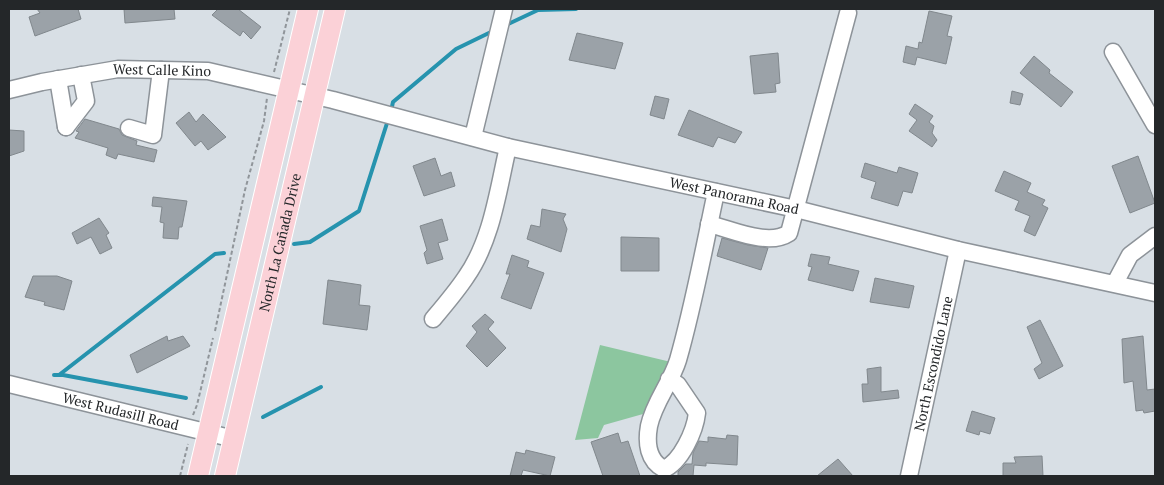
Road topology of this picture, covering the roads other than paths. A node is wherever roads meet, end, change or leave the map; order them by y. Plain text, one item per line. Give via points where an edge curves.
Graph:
1 (308, 9) edge
2 (335, 9) edge
3 (504, 9) edge
4 (848, 13) dead end
5 (1113, 52) dead end
6 (161, 70) junction
7 (81, 75) junction
8 (58, 79) junction
9 (289, 89) junction
10 (9, 90) edge
11 (314, 96) junction
12 (1155, 125) edge
13 (129, 128) dead end
14 (473, 137) junction
15 (508, 147) junction
16 (716, 192) junction
17 (796, 209) junction
18 (709, 224) junction
19 (1155, 236) edge
20 (958, 250) junction
21 (1115, 283) junction
22 (1155, 293) edge
23 (433, 319) dead end
24 (669, 378) junction
25 (9, 384) edge
26 (199, 431) junction
27 (234, 439) junction
28 (198, 476) edge
29 (225, 476) edge
30 (909, 476) edge

1 - 9 main road, North La Cañada Drive
2 - 11 main road, North La Cañada Drive
3 - 14 street
4 - 17 street
5 - 12 street
6 - 7 street, West Calle Kino via 118,69
6 - 9 street, West Calle Kino via 208,71
6 - 13 street via 153,135
7 - 8 street, West Calle Kino
7 - 8 street via 86,100 66,128
8 - 10 street, West Calle Kino
9 - 11 street, West Calle Kino
9 - 26 main road, North La Cañada Drive
11 - 14 street, West Panorama Road
11 - 27 main road, North La Cañada Drive
14 - 15 street, West Panorama Road
15 - 16 street, West Panorama Road
15 - 23 street via 492,219 480,251 467,276
16 - 17 street, West Panorama Road
16 - 18 street
17 - 18 street via 789,233 774,238
17 - 20 street, West Panorama Road
18 - 24 street via 677,363
19 - 21 street via 1130,255
20 - 21 street, West Panorama Road
20 - 30 street, North Escondido Lane
21 - 22 street, West Panorama Road
24 - 24 street via 652,416 648,437 650,456 655,464 664,468 673,465 680,454 696,417 695,409
25 - 26 street, West Rudasill Road
26 - 27 street, West Rudasill Road
26 - 28 main road, North La Cañada Drive
27 - 29 main road, North La Cañada Drive

